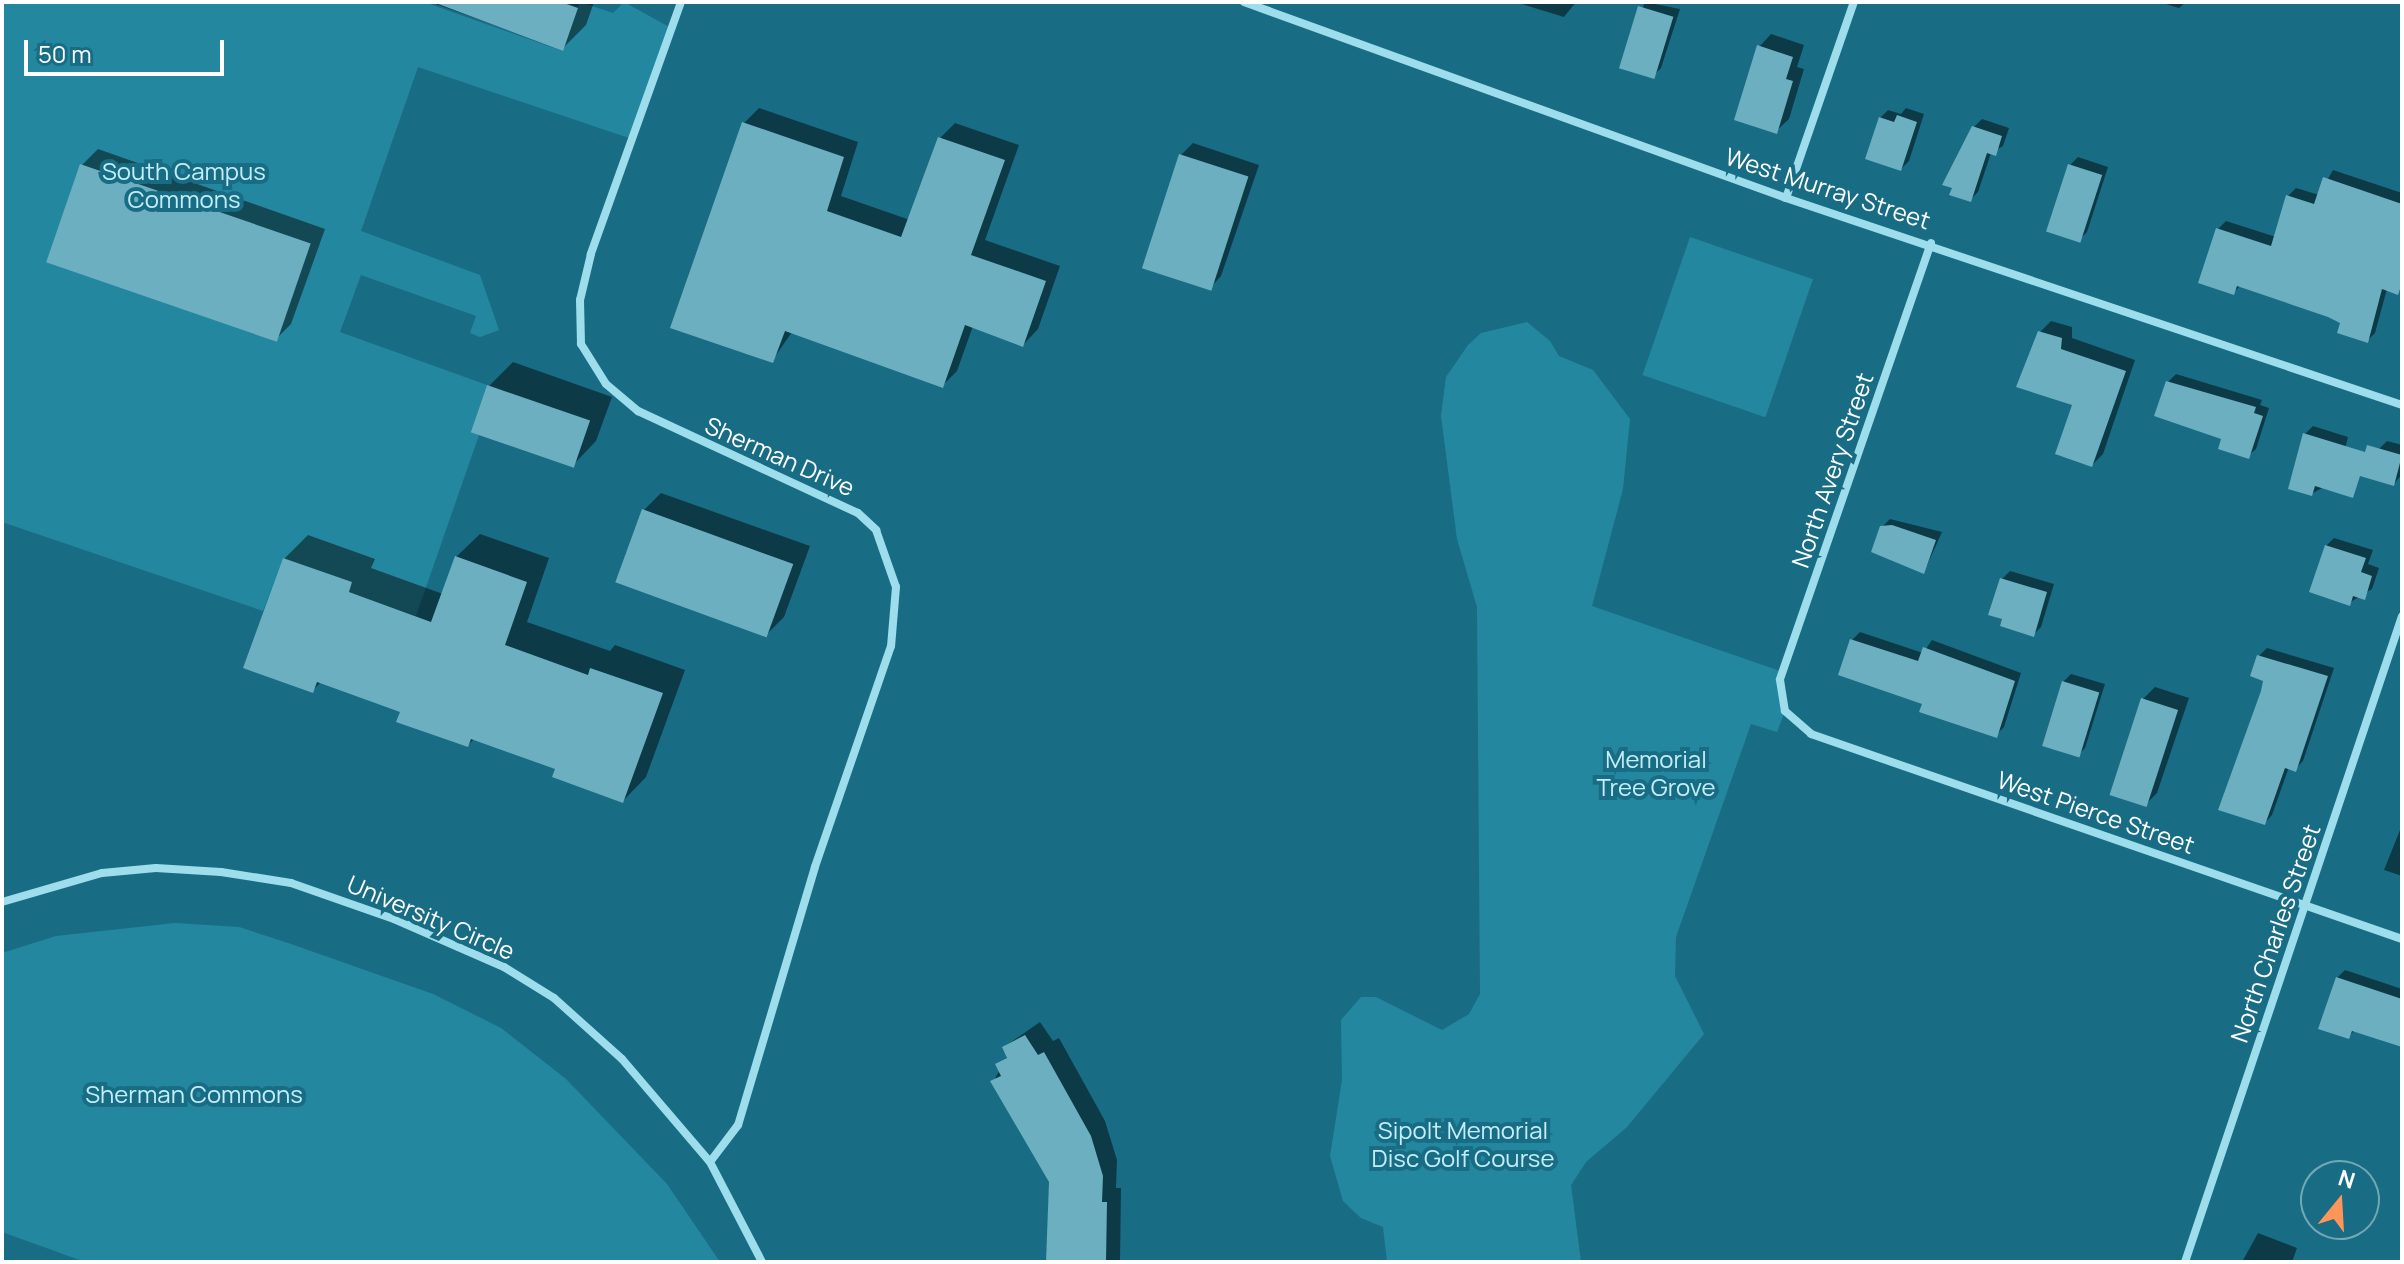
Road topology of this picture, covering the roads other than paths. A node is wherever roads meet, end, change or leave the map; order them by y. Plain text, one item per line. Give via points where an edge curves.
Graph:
1 (681, 2) edge
2 (1244, 2) edge
3 (1854, 2) edge
4 (1786, 198) junction
5 (1931, 243) junction
6 (2402, 405) edge
7 (2402, 616) edge
8 (1785, 711) joint
9 (2, 902) edge
10 (2307, 906) junction
11 (2402, 939) edge
12 (710, 1162) junction
13 (762, 1262) edge
14 (2185, 1262) edge

1 - 12 street, Sherman Drive via 591,254 580,300 581,344 606,384 638,411 858,513 876,530 896,587 891,646 815,867 738,1125
2 - 4 street, West Murray Street
3 - 4 street
4 - 5 street, West Murray Street
5 - 6 street, West Murray Street
5 - 8 street, North Avery Street via 1780,680
7 - 10 street, North Charles Street
8 - 10 street, West Pierce Street via 1811,734
9 - 12 street, University Circle via 102,873 156,868 291,883 394,919 504,967 554,998 622,1059
10 - 11 street, West Pierce Street
10 - 14 street, North Charles Street
12 - 13 street, University Circle

